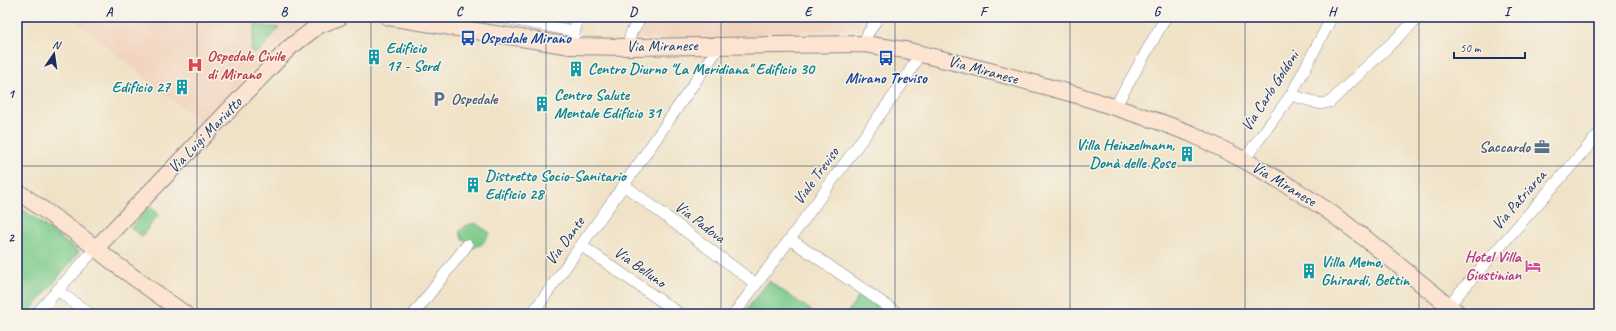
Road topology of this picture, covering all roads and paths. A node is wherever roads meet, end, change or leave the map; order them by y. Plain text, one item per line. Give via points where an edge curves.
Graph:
1 (340, 17) edge
2 (388, 17) edge
3 (499, 17) edge
4 (578, 17) edge
5 (641, 17) edge
6 (878, 17) edge
7 (1166, 17) edge
8 (1332, 17) edge
9 (1419, 17) edge
10 (514, 18) edge
11 (446, 21) edge
12 (573, 38) junction
13 (864, 44) junction
14 (715, 46) junction
15 (628, 47) junction
16 (918, 53) junction
17 (1291, 95) junction
18 (1115, 107) junction
19 (1599, 134) edge
20 (1244, 160) junction
21 (624, 185) junction
22 (17, 191) edge
23 (790, 239) junction
24 (467, 245) dead end
25 (582, 246) junction
26 (96, 248) junction
27 (756, 284) junction
28 (57, 290) junction
29 (1453, 310) edge
30 (36, 314) edge
31 (90, 314) edge
32 (186, 314) edge
33 (414, 314) edge
34 (532, 314) edge
35 (680, 314) edge
36 (734, 314) edge
37 (899, 314) edge

1 - 26 main road, Via Luigi Mariutto via 319,25 289,48
2 - 11 main road
3 - 10 street, Via Miranese
4 - 12 street
5 - 15 street via 631,33
6 - 13 street
7 - 18 street
8 - 17 street, Via Carlo Goldoni
9 - 17 street via 1330,102 1321,104
10 - 12 street, Via Miranese
11 - 12 main road, Via Miranese
12 - 15 main road, Via Miranese
13 - 14 main road, Via Miranese
13 - 16 main road, Via Miranese
14 - 15 main road, Via Miranese
14 - 21 street, Via Dante via 715,53
16 - 18 main road, Via Miranese
16 - 23 street, Viale Treviso via 905,80
17 - 20 street, Via Carlo Goldoni
18 - 20 main road, Via Miranese via 1182,130
19 - 29 street, Via Patriarca
20 - 29 main road, Via Miranese via 1327,210
21 - 25 street, Via Dante
21 - 27 street, Via Padova
22 - 26 main road
23 - 27 street, Viale Treviso
23 - 37 street
24 - 33 street
25 - 34 street, Via Dante
25 - 35 street, Via Belluno
26 - 28 street
26 - 32 main road
27 - 36 street, Viale Treviso
28 - 30 street
28 - 31 street

